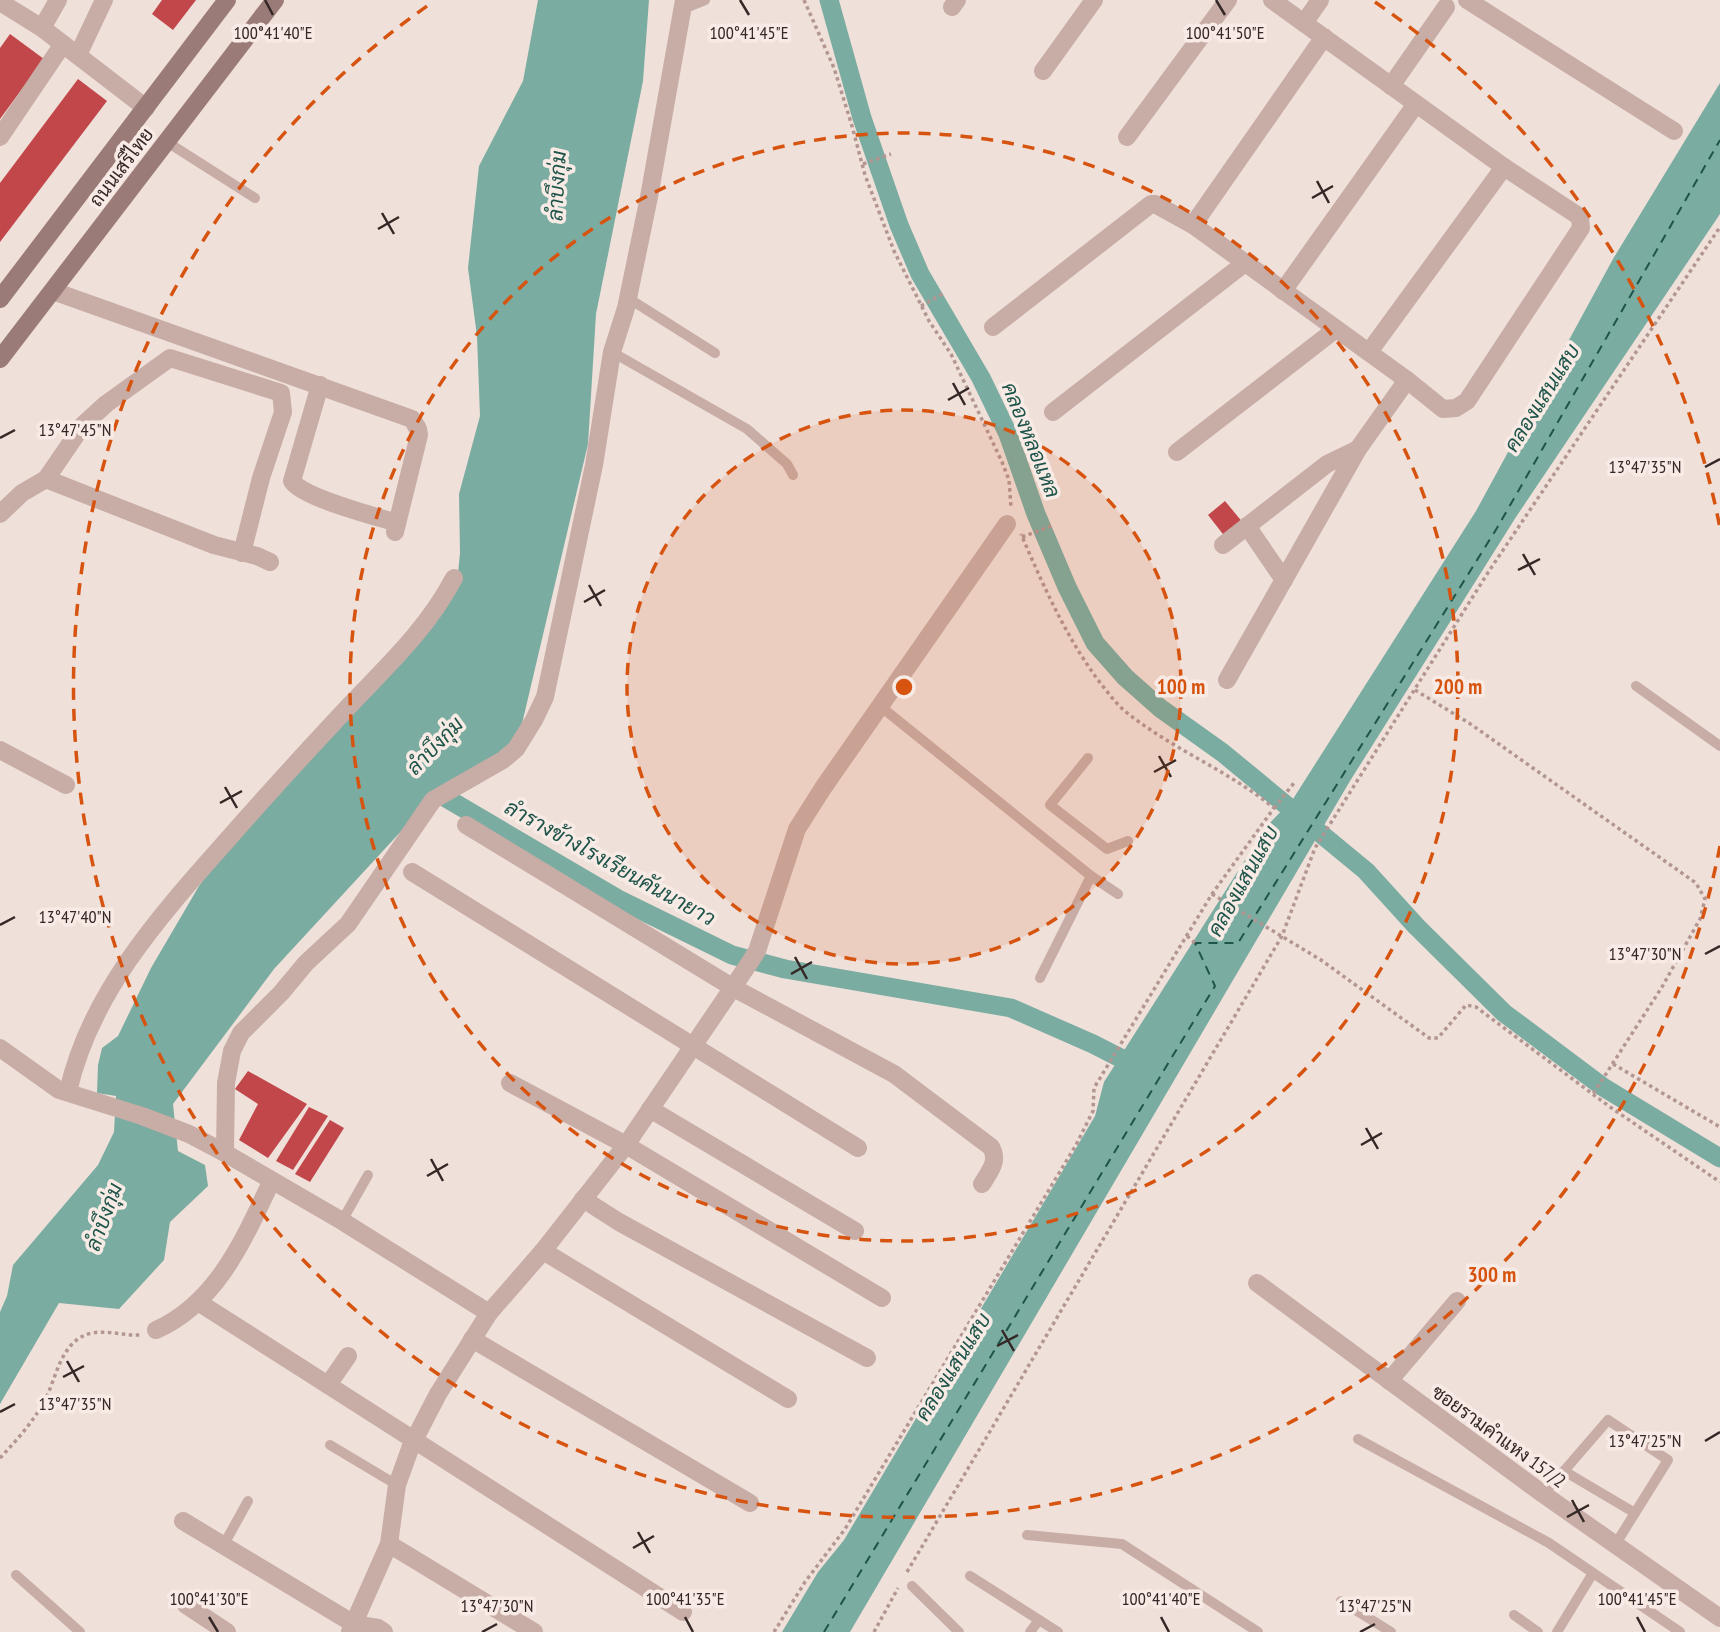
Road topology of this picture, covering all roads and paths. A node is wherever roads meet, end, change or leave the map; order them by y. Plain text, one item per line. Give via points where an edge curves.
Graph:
1 (58, 0) edge
2 (104, 0) edge
3 (227, 0) edge
4 (275, 0) edge
5 (705, 0) edge
6 (804, 0) edge
7 (1094, 0) edge
8 (1228, 0) edge
9 (1272, 0) edge
10 (1320, 0) edge
11 (1467, 0) edge
12 (0, 2) edge
13 (683, 5) edge
14 (1446, 7) dead end
15 (1304, 23) junction
16 (41, 28) junction
17 (1324, 37) junction
18 (70, 49) junction
19 (1043, 71) dead end
20 (1391, 86) junction
21 (1416, 104) junction
22 (146, 108) junction
23 (1674, 131) dead end
24 (0, 136) edge
25 (1127, 136) dead end
26 (167, 142) junction
27 (891, 154) dead end
28 (863, 164) junction
29 (1504, 167) junction
30 (255, 198) dead end
31 (1193, 225) junction
32 (1720, 227) edge
33 (1245, 263) junction
34 (53, 290) junction
35 (1283, 290) junction
36 (944, 293) dead end
37 (628, 298) junction
38 (0, 299) edge
39 (921, 306) junction
40 (993, 327) dead end
41 (1336, 329) junction
42 (611, 352) junction
43 (1369, 352) junction
44 (715, 354) dead end
45 (0, 359) edge
46 (1407, 380) junction
47 (320, 385) junction
48 (1053, 412) dead end
49 (1357, 449) junction
50 (1177, 452) dead end
51 (793, 475) dead end
52 (46, 479) junction
53 (0, 514) edge
54 (1012, 521) junction
55 (1051, 526) dead end
56 (1247, 526) junction
57 (1022, 537) junction
58 (1223, 545) dead end
59 (243, 553) junction
60 (270, 562) dead end
61 (454, 578) dead end
62 (1284, 580) junction
63 (1227, 680) dead end
64 (1636, 686) dead end
65 (1415, 690) junction
66 (880, 706) junction
67 (1720, 746) edge
68 (0, 750) edge
69 (1087, 758) dead end
70 (1294, 783) dead end
71 (65, 785) dead end
72 (1274, 808) junction
73 (1037, 818) dead end
74 (466, 825) dead end
75 (1029, 826) junction
76 (1128, 841) dead end
77 (412, 872) dead end
78 (1091, 876) junction
79 (1118, 894) dead end
80 (1214, 895) junction
81 (1187, 936) junction
82 (1282, 936) junction
83 (1195, 943) dead end
84 (1040, 978) dead end
85 (732, 987) junction
86 (693, 1044) junction
87 (0, 1048) edge
88 (1611, 1066) junction
89 (510, 1083) dead end
90 (1594, 1092) junction
91 (71, 1093) junction
92 (650, 1109) junction
93 (1720, 1127) edge
94 (626, 1145) junction
95 (858, 1148) dead end
96 (225, 1153) junction
97 (368, 1175) dead end
98 (271, 1182) junction
99 (1720, 1182) edge
100 (982, 1184) dead end
101 (583, 1199) junction
102 (342, 1221) junction
103 (855, 1231) dead end
104 (543, 1251) junction
105 (1257, 1283) dead end
106 (882, 1298) dead end
107 (1457, 1301) dead end
108 (198, 1302) junction
109 (489, 1313) junction
110 (156, 1330) joint
111 (472, 1339) junction
112 (348, 1356) dead end
113 (867, 1358) dead end
114 (1389, 1381) junction
115 (328, 1385) junction
116 (788, 1399) dead end
117 (414, 1438) junction
118 (1358, 1439) dead end
119 (330, 1446) dead end
120 (0, 1458) edge
121 (1564, 1471) junction
122 (397, 1485) junction
123 (1543, 1494) junction
124 (248, 1501) dead end
125 (750, 1503) dead end
126 (1635, 1513) junction
127 (183, 1521) dead end
128 (1027, 1535) dead end
129 (389, 1544) junction
130 (1615, 1545) junction
131 (223, 1546) junction
132 (1593, 1573) junction
133 (16, 1575) dead end
134 (970, 1576) dead end
135 (905, 1577) dead end
136 (912, 1586) dead end
137 (898, 1588) dead end
138 (1341, 1601) dead end
139 (186, 1605) dead end
140 (683, 1612) dead end
141 (1514, 1615) dead end
142 (1720, 1618) edge
143 (1039, 1620) junction
144 (352, 1628) edge
145 (80, 1632) edge
146 (227, 1632) edge
147 (384, 1632) edge
148 (534, 1632) edge
149 (774, 1632) edge
150 (873, 1632) edge
151 (959, 1632) edge
152 (1030, 1632) edge
153 (1058, 1632) edge
154 (1258, 1632) edge
155 (1391, 1632) edge
156 (1538, 1632) edge
157 (1557, 1632) edge
158 (1680, 1632) edge

1 - 16 street
2 - 18 street
3 - 22 main road, ถนนเสรีไทย
4 - 26 main road, ถนนเสรีไทย
5 - 13 lane
6 - 28 path via 834,68
7 - 19 street
8 - 25 street
9 - 15 street
10 - 15 street
11 - 23 street
12 - 16 street
13 - 37 street
14 - 20 street
15 - 17 street
16 - 18 street
17 - 20 street
17 - 31 street
18 - 22 street
18 - 24 street
20 - 21 street
21 - 29 street
21 - 35 street
22 - 38 main road, ถนนเสรีไทย
26 - 30 lane
26 - 34 main road, ถนนเสรีไทย
27 - 28 path
28 - 39 path via 894,251
29 - 43 street
29 - 46 street via 1580,217 1581,228 1467,401 1443,409
31 - 33 street
31 - 40 street via 1151,204
32 - 65 path via 1489,571
33 - 35 street
33 - 48 street
34 - 45 main road, ถนนเสรีไทย
34 - 47 street
35 - 41 street
36 - 39 path
37 - 42 street
37 - 44 lane
39 - 54 path via 951,354 1002,462 1009,480
41 - 43 street
41 - 50 street
42 - 51 lane via 747,429 788,464
42 - 96 street via 594,465 545,697 513,752 430,803 348,924 241,1033 226,1083
43 - 46 street
46 - 49 street
47 - 47 street via 407,417 417,425 419,435 396,528 310,495 292,481
49 - 56 street via 1326,464
49 - 62 street
52 - 53 street
52 - 59 street
52 - 59 street via 83,425 170,358 281,393 283,412
54 - 57 path
54 - 66 street
55 - 57 path
56 - 58 street
56 - 62 street
57 - 72 path via 1062,625 1118,706
59 - 60 street
61 - 91 street via 417,635 260,802 143,938 99,1008 81,1047
62 - 63 street
64 - 67 lane
65 - 82 path via 1315,848
65 - 88 path via 1696,883 1703,893 1700,919 1687,947
66 - 75 lane
66 - 85 street via 797,829 753,958
68 - 71 street
69 - 76 lane via 1048,807 1107,849
70 - 72 path
72 - 80 path
73 - 75 lane
74 - 85 street
75 - 78 lane
77 - 86 street
78 - 79 lane
78 - 84 lane
80 - 81 path
80 - 82 path
81 - 83 path
81 - 149 path via 1094,1088 1093,1111 1076,1145 845,1529
82 - 90 path via 1429,1038 1438,1038 1466,1005 1476,1007
82 - 135 path
85 - 86 street
85 - 100 street via 894,1074 991,1147 995,1163
86 - 92 street
86 - 95 street
87 - 91 street via 59,1090
88 - 90 path
88 - 93 path
89 - 94 street
90 - 99 path
91 - 96 street via 189,1134
92 - 94 street
92 - 103 street
94 - 101 street
94 - 106 street
96 - 98 street
97 - 102 lane
98 - 102 street
98 - 108 street via 245,1236
101 - 104 street
101 - 113 street
102 - 109 street
104 - 109 street
104 - 116 street
105 - 114 street, ซอยรามคำแหง 157/2
107 - 114 street
108 - 110 street
108 - 115 street
109 - 111 street
110 - 120 path via 139,1336 91,1333 75,1341 61,1358 45,1401
111 - 117 street
111 - 125 street
112 - 115 street
114 - 123 street, ซอยรามคำแหง 157/2
115 - 117 street
117 - 122 street
117 - 140 street
118 - 132 lane via 1549,1543
119 - 122 lane
121 - 123 lane
121 - 126 lane
121 - 126 lane via 1608,1420 1668,1460
122 - 129 street
123 - 130 street, ซอยรามคำแหง 157/2
124 - 131 lane
126 - 130 lane
127 - 131 street
128 - 154 lane via 1122,1544
129 - 144 street
129 - 148 street
130 - 142 street, ซอยรามคำแหง 157/2
131 - 144 street
132 - 157 lane
132 - 158 lane
133 - 145 lane
134 - 143 lane
136 - 151 lane
137 - 150 path
138 - 155 lane
139 - 146 street
141 - 156 lane
143 - 152 lane
143 - 153 lane
144 - 147 street

